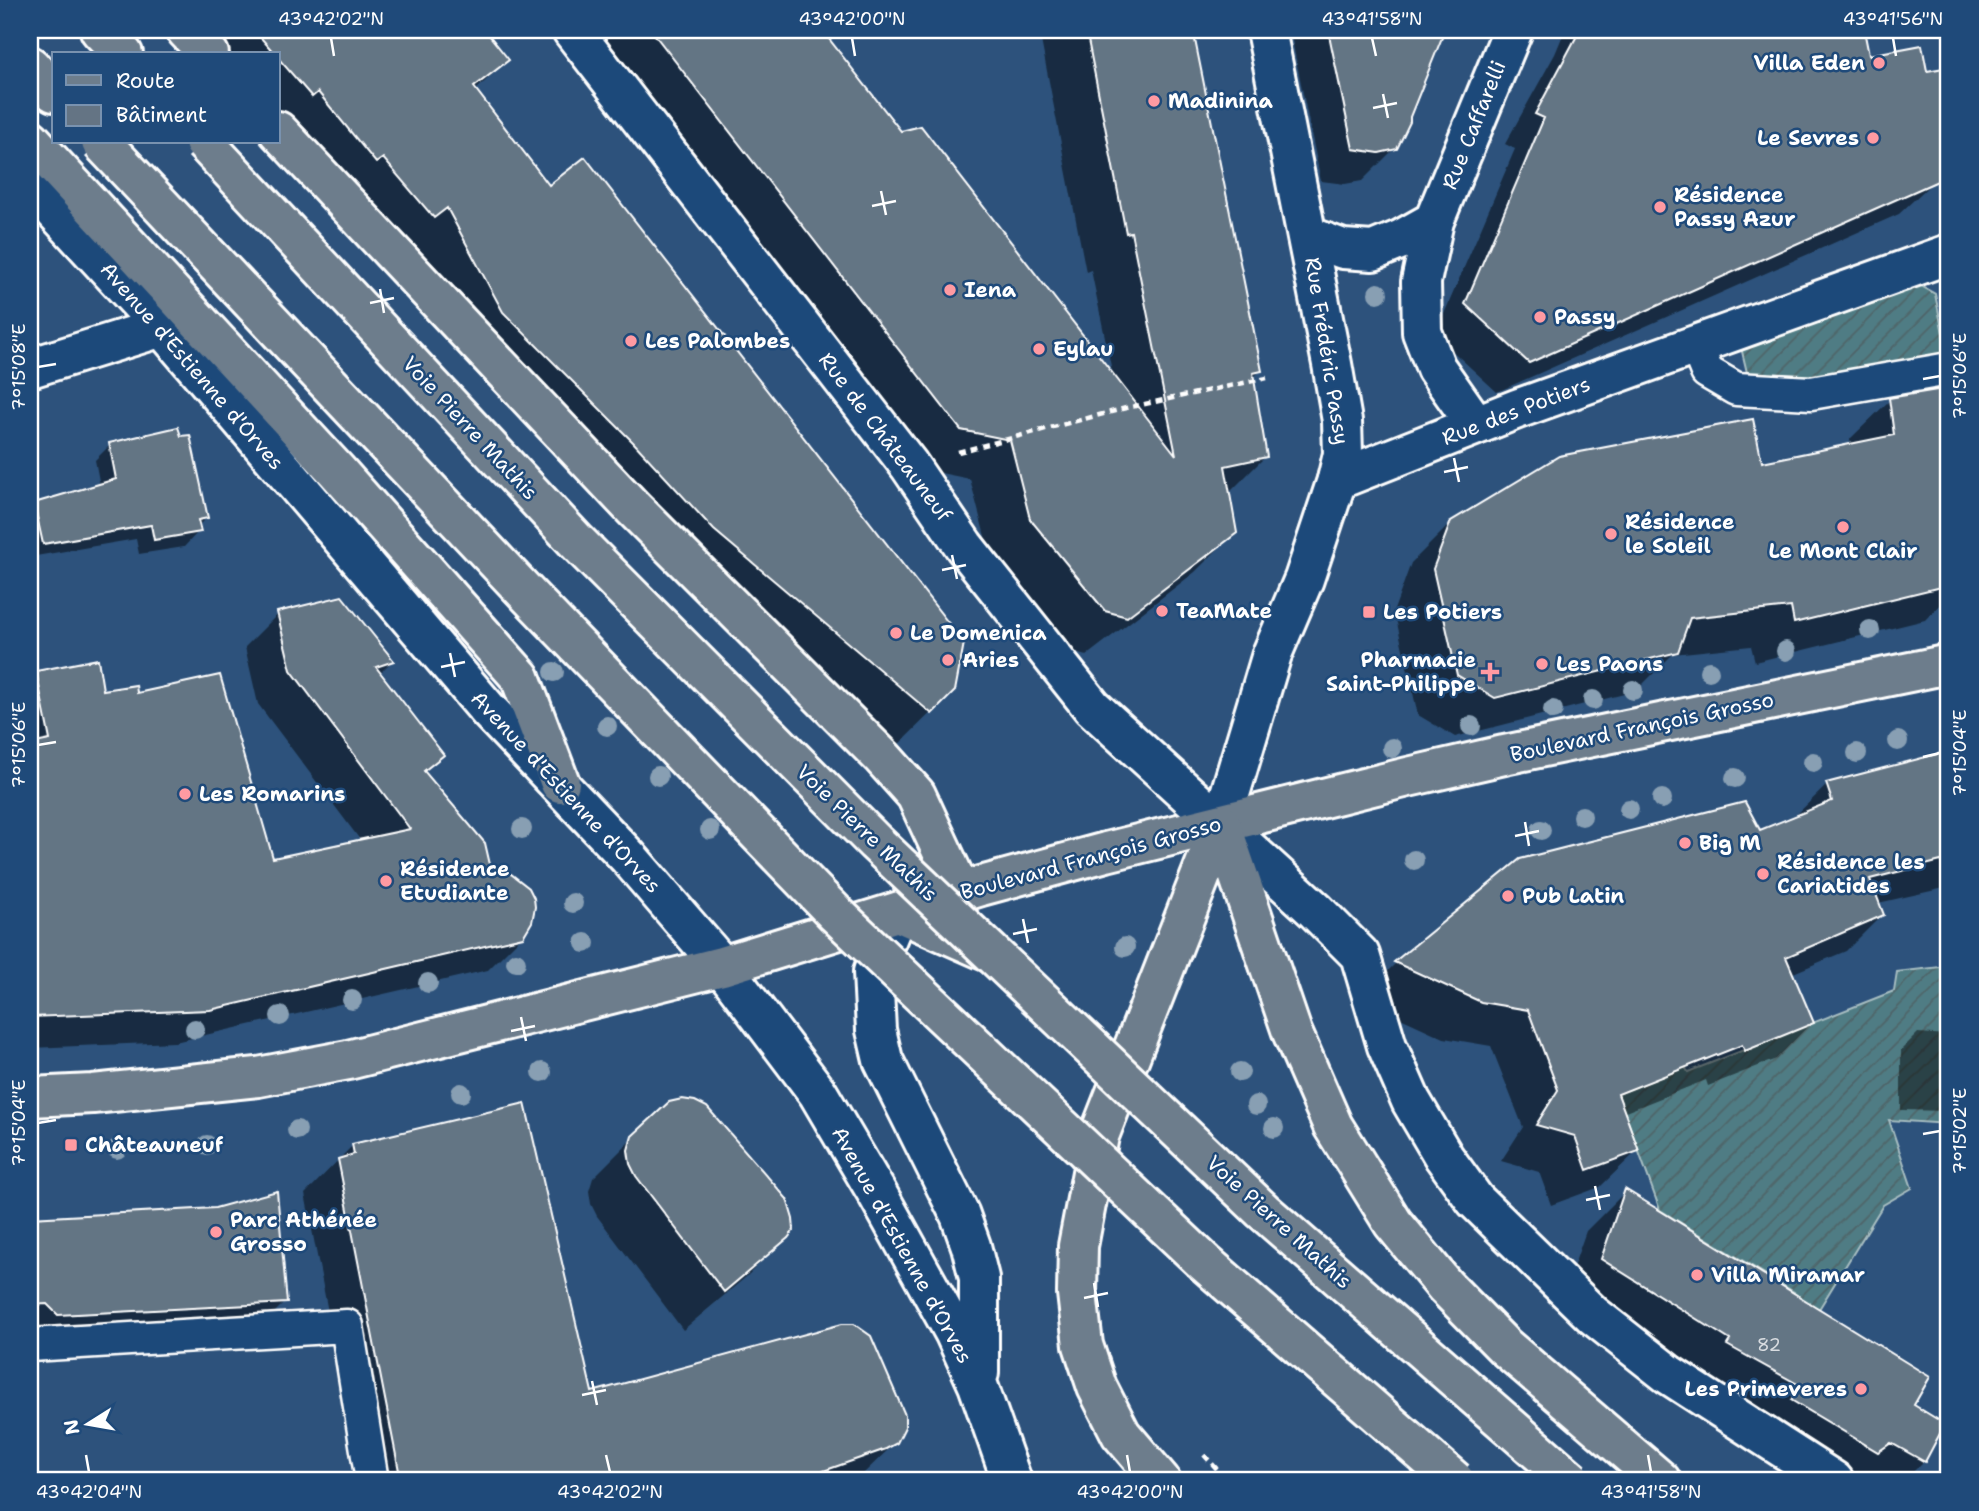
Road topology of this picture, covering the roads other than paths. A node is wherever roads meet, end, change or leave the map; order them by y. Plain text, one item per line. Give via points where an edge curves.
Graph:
1 (100, 30) edge
2 (186, 30) edge
3 (572, 30) edge
4 (1266, 30) edge
5 (1513, 30) edge
6 (120, 52) edge
7 (207, 52) edge
8 (30, 66) edge
9 (52, 90) edge
10 (280, 133) edge
11 (30, 139) edge
12 (103, 144) edge
13 (206, 144) edge
14 (30, 184) edge
15 (1434, 221) junction
16 (1308, 236) junction
17 (1949, 254) edge
18 (162, 327) junction
19 (1696, 345) junction
20 (30, 368) edge
21 (1949, 369) edge
22 (1476, 425) junction
23 (1337, 480) junction
24 (1949, 664) edge
25 (560, 783) junction
26 (1221, 824) junction
27 (961, 892) junction
28 (898, 912) junction
29 (722, 966) junction
30 (30, 1097) edge
31 (1099, 1136) junction
32 (30, 1345) edge
33 (978, 1385) junction
34 (372, 1481) edge
35 (1012, 1481) edge
36 (1161, 1481) edge
37 (1455, 1481) edge
38 (1572, 1481) edge
39 (1661, 1481) edge
40 (1834, 1481) edge

1 - 6 main road
2 - 7 main road
3 - 26 street, Rue de Châteauneuf via 1092,708
4 - 16 street, Rue Frédéric Passy
5 - 15 street, Rue Caffarelli
8 - 9 main road
10 - 27 main road via 633,508 882,757 916,795
11 - 25 main road via 520,677
12 - 37 main road, bridge via 836,914 1205,1263
13 - 38 main road, Voie Pierre Mathis, bridge via 576,541 875,842 1263,1211
14 - 18 street, Avenue d'Estienne d'Orves
15 - 16 street via 1373,251 1343,249
15 - 22 street, Rue Caffarelli via 1421,282 1422,332 1436,368
16 - 23 street, Rue Frédéric Passy via 1342,421 1343,454
17 - 19 street, Rue des Potiers
18 - 20 street
18 - 25 street, Avenue d'Estienne d'Orves via 489,711
19 - 21 lane via 1707,372 1736,388 1811,393
19 - 22 street, Rue des Potiers
22 - 23 street, Rue des Potiers
23 - 26 street, Rue Frédéric Passy via 1304,579 1272,654
24 - 26 main road, Boulevard François Grosso via 1504,755
25 - 29 street, Avenue d'Estienne d'Orves
26 - 27 main road, Boulevard François Grosso
26 - 31 main road
26 - 39 main road via 1284,1010 1333,1126 1393,1223 1445,1286 1504,1346
26 - 40 street, Rue de Châteauneuf via 1360,955 1387,1046 1411,1101 1475,1200 1614,1332 1668,1374
27 - 28 main road, Boulevard François Grosso
28 - 29 main road, Boulevard François Grosso
28 - 31 main road via 1040,975 1073,1008 1093,1058
28 - 33 street, Avenue d'Estienne d'Orves via 873,972 876,1030 883,1060 960,1215 971,1247 979,1278
29 - 30 main road, Boulevard François Grosso via 309,1068 182,1086
29 - 33 street, Avenue d'Estienne d'Orves via 818,1093 948,1321
31 - 36 main road via 1078,1246 1083,1345 1097,1387 1121,1434
32 - 34 lane via 347,1326
33 - 35 street, Avenue d'Estienne d'Orves

